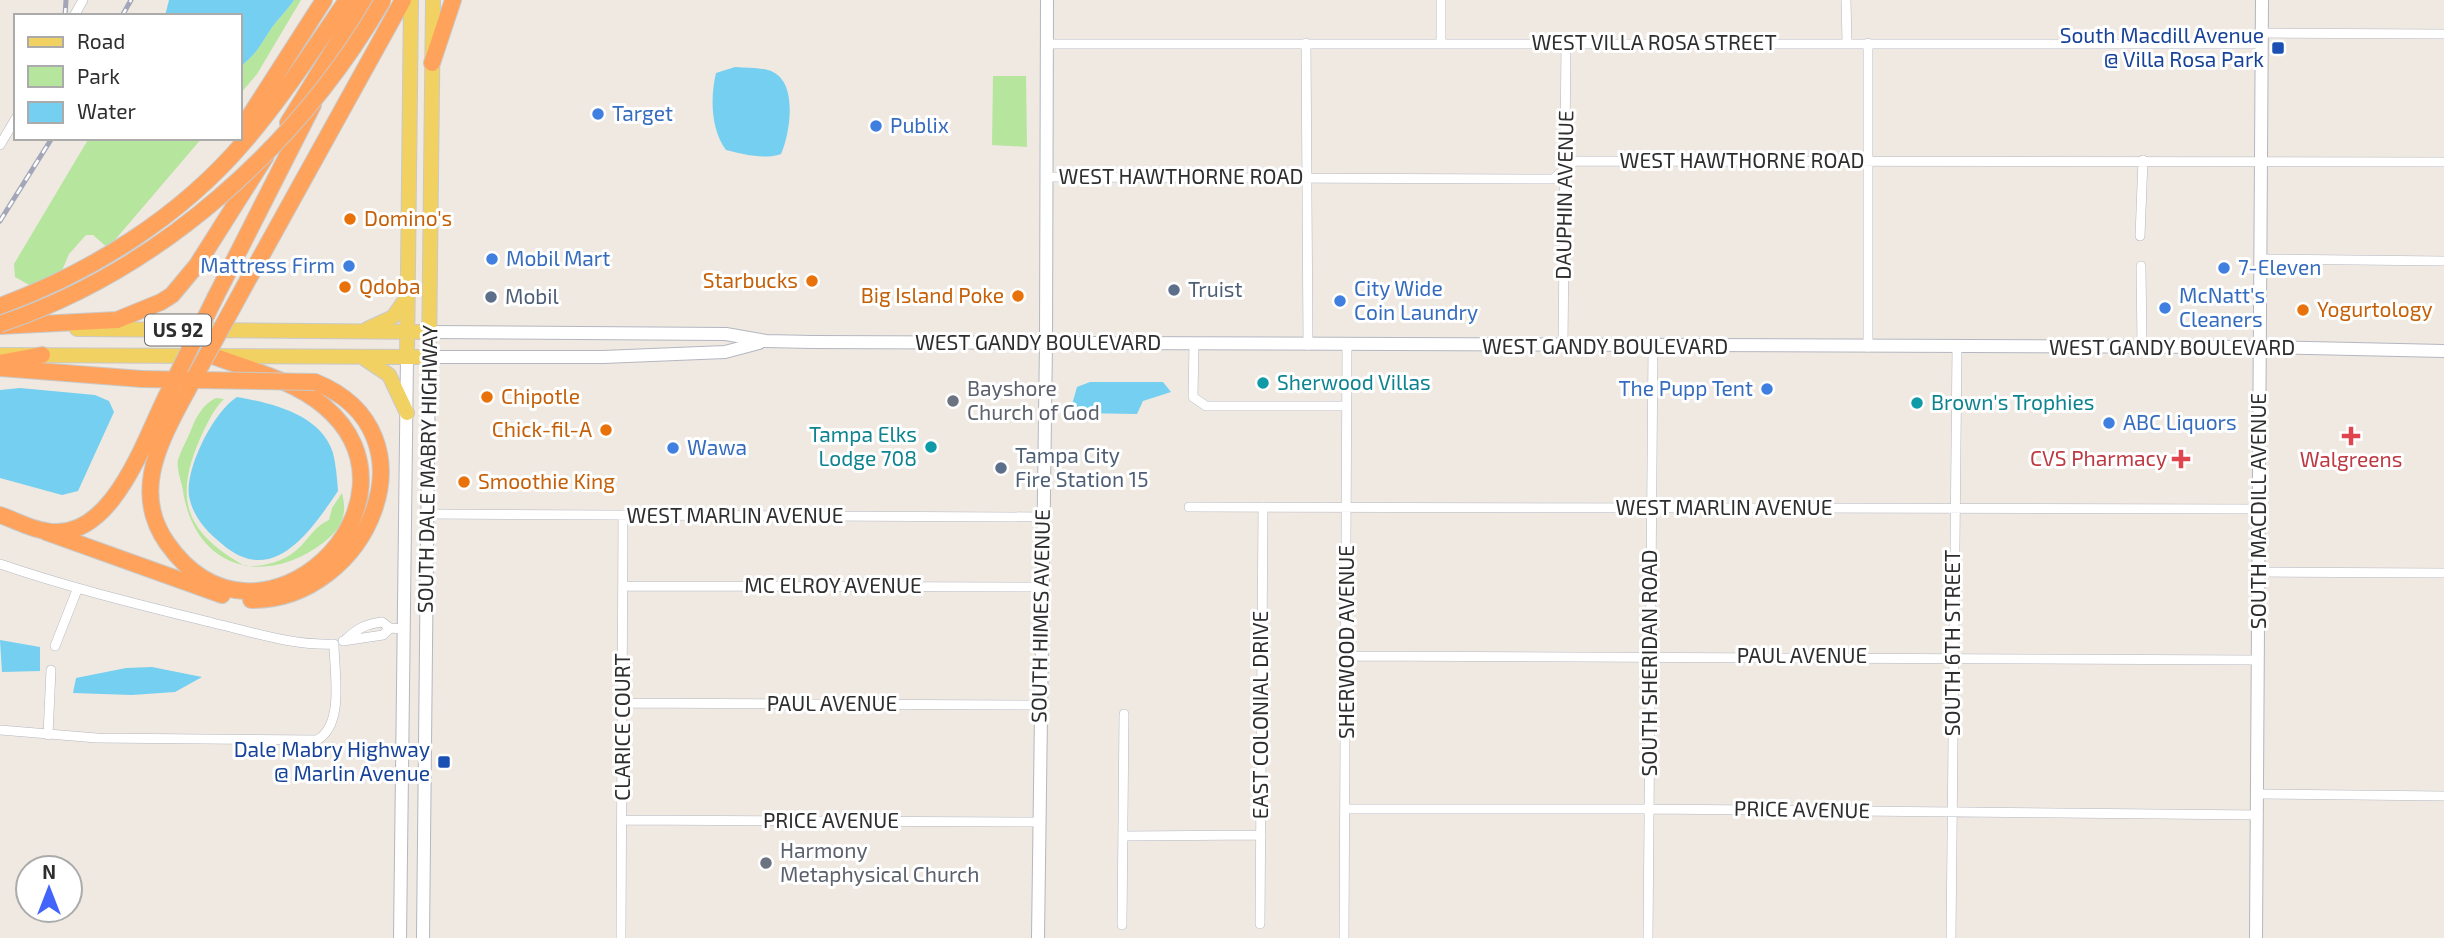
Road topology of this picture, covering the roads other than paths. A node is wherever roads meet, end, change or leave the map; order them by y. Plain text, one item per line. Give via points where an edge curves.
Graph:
1 (324, 0) edge
2 (347, 0) edge
3 (365, 0) edge
4 (383, 0) edge
5 (403, 0) edge
6 (411, 0) edge
7 (433, 0) edge
8 (453, 0) edge
9 (1047, 0) edge
10 (1441, 0) edge
11 (1846, 0) edge
12 (2262, 0) edge
13 (2444, 34) edge
14 (2261, 38) junction
15 (1306, 43) junction
16 (1441, 43) junction
17 (1566, 43) junction
18 (1847, 43) junction
19 (1868, 43) junction
20 (1047, 44) junction
21 (432, 63) junction
22 (14, 121) edge
23 (242, 128) edge
24 (233, 140) edge
25 (0, 145) edge
26 (1870, 160) junction
27 (2143, 160) junction
28 (2261, 160) junction
29 (2444, 162) edge
30 (1565, 170) junction
31 (1046, 177) junction
32 (1308, 178) junction
33 (196, 190) junction
34 (2140, 236) dead end
35 (2261, 259) junction
36 (2444, 261) edge
37 (2141, 266) dead end
38 (408, 295) junction
39 (0, 306) edge
40 (0, 326) edge
41 (355, 332) junction
42 (408, 332) junction
43 (429, 332) junction
44 (766, 341) junction
45 (1046, 343) junction
46 (1194, 344) junction
47 (1308, 345) junction
48 (1347, 345) junction
49 (1563, 347) junction
50 (1653, 347) junction
51 (1868, 347) junction
52 (2142, 347) junction
53 (2260, 347) junction
54 (1957, 348) junction
55 (2444, 351) edge
56 (0, 355) edge
57 (41, 355) junction
58 (213, 356) junction
59 (360, 357) junction
60 (407, 357) junction
61 (429, 357) junction
62 (0, 366) edge
63 (173, 401) junction
64 (1347, 406) junction
65 (407, 413) junction
66 (1189, 507) dead end
67 (1263, 507) junction
68 (1348, 508) junction
69 (1651, 508) junction
70 (1954, 509) junction
71 (2260, 509) junction
72 (427, 514) junction
73 (0, 515) edge
74 (623, 515) junction
75 (1042, 517) junction
76 (46, 531) junction
77 (0, 564) edge
78 (2259, 572) junction
79 (2444, 573) edge
80 (624, 586) junction
81 (1041, 587) junction
82 (77, 590) junction
83 (396, 629) junction
84 (426, 629) junction
85 (334, 644) junction
86 (55, 646) dead end
87 (1651, 655) junction
88 (1347, 656) junction
89 (1953, 657) junction
90 (2258, 660) junction
91 (51, 670) dead end
92 (623, 703) junction
93 (1040, 705) junction
94 (1124, 714) dead end
95 (0, 730) edge
96 (48, 735) junction
97 (400, 774) junction
98 (425, 774) junction
99 (2258, 794) junction
100 (2444, 796) edge
101 (1345, 809) junction
102 (1649, 809) junction
103 (1952, 812) junction
104 (2258, 815) junction
105 (622, 820) junction
106 (1039, 822) junction
107 (1123, 835) junction
108 (1261, 835) junction
109 (1260, 924) dead end
110 (1122, 925) dead end
111 (400, 938) edge
112 (423, 938) edge
113 (621, 938) edge
114 (1038, 938) edge
115 (1344, 938) edge
116 (1648, 938) edge
117 (1951, 938) edge
118 (2256, 938) edge

1 - 23 highway
2 - 33 highway via 265,116
3 - 40 highway via 197,265 172,295 139,314 117,320
3 - 63 highway, bridge via 216,296
4 - 40 highway, bridge via 342,64 300,116 220,195 103,279
5 - 63 highway, bridge via 244,287
6 - 38 main road, SOUTH DALE MABRY HIGHWAY
7 - 21 main road, SOUTH DALE MABRY HIGHWAY
8 - 21 highway
9 - 20 main road, SOUTH HIMES AVENUE
10 - 16 street
11 - 18 street
12 - 14 main road, SOUTH MACDILL AVENUE
13 - 14 street, WEST VILLA ROSA STREET
14 - 19 street, WEST VILLA ROSA STREET
14 - 28 main road, SOUTH MACDILL AVENUE
15 - 16 street, WEST VILLA ROSA STREET
15 - 20 street, WEST VILLA ROSA STREET
15 - 32 street
16 - 17 street, WEST VILLA ROSA STREET
17 - 18 street, WEST VILLA ROSA STREET
17 - 30 street, DAUPHIN AVENUE
18 - 19 street, WEST VILLA ROSA STREET
19 - 26 street
20 - 31 main road, SOUTH HIMES AVENUE
21 - 43 main road, SOUTH DALE MABRY HIGHWAY
22 - 25 street
24 - 33 highway
26 - 27 street, WEST HAWTHORNE ROAD
26 - 30 street, WEST HAWTHORNE ROAD via 1575,162
26 - 51 street
27 - 28 street, WEST HAWTHORNE ROAD
27 - 34 street
28 - 29 street, WEST HAWTHORNE ROAD
28 - 35 main road, SOUTH MACDILL AVENUE
30 - 32 street, WEST HAWTHORNE ROAD via 1553,179
30 - 49 street, DAUPHIN AVENUE
31 - 32 street, WEST HAWTHORNE ROAD
31 - 45 main road, SOUTH HIMES AVENUE
32 - 47 street
33 - 39 highway via 114,251
35 - 36 street
35 - 53 main road, SOUTH MACDILL AVENUE
37 - 52 street
38 - 41 main road, US 92 via 393,317
38 - 42 main road, SOUTH DALE MABRY HIGHWAY
40 - 41 main road, WEST GANDY BOULEVARD / US 92
41 - 42 main road, WEST GANDY BOULEVARD
42 - 43 main road, WEST GANDY BOULEVARD
42 - 60 main road, SOUTH DALE MABRY HIGHWAY
43 - 44 main road, WEST GANDY BOULEVARD via 726,334
43 - 61 main road, SOUTH DALE MABRY HIGHWAY
44 - 45 main road, WEST GANDY BOULEVARD
44 - 61 main road, WEST GANDY BOULEVARD via 725,352
45 - 46 main road, WEST GANDY BOULEVARD
45 - 75 main road, SOUTH HIMES AVENUE
46 - 47 main road, WEST GANDY BOULEVARD
46 - 64 street via 1193,397 1206,406
47 - 48 main road, WEST GANDY BOULEVARD
48 - 49 main road, WEST GANDY BOULEVARD
48 - 64 street, SHERWOOD AVENUE
49 - 50 main road, WEST GANDY BOULEVARD
50 - 51 main road, WEST GANDY BOULEVARD
50 - 69 street, SOUTH SHERIDAN ROAD
51 - 54 main road, WEST GANDY BOULEVARD
52 - 53 main road, WEST GANDY BOULEVARD
52 - 54 main road, WEST GANDY BOULEVARD
53 - 55 main road, WEST GANDY BOULEVARD
53 - 71 main road, SOUTH MACDILL AVENUE
54 - 70 street, SOUTH 6TH STREET
56 - 57 main road, WEST GANDY BOULEVARD / US 92
57 - 58 main road, WEST GANDY BOULEVARD / US 92
57 - 62 highway
58 - 59 main road, WEST GANDY BOULEVARD / US 92
58 - 63 highway via 307,394 335,417 353,448 359,490 355,514 333,554 316,570 298,581 255,591 211,581 177,557 156,521 150,478
59 - 60 main road, WEST GANDY BOULEVARD / US 92
59 - 65 main road via 389,374
60 - 61 main road, WEST GANDY BOULEVARD / US 92
60 - 65 main road, SOUTH DALE MABRY HIGHWAY
61 - 72 main road, SOUTH DALE MABRY HIGHWAY
62 - 76 highway, bridge via 130,378 314,382 343,396 363,415 377,440 381,468 376,502 363,533 343,561 316,584 276,600 227,597
63 - 76 highway via 106,509 77,527
64 - 68 street, SHERWOOD AVENUE
65 - 83 main road, SOUTH DALE MABRY HIGHWAY
66 - 67 street, WEST MARLIN AVENUE
67 - 68 street, WEST MARLIN AVENUE
67 - 108 street, EAST COLONIAL DRIVE
68 - 69 street, WEST MARLIN AVENUE
68 - 88 street, SHERWOOD AVENUE
69 - 70 street, WEST MARLIN AVENUE
69 - 87 street, SOUTH SHERIDAN ROAD
70 - 71 street, WEST MARLIN AVENUE
70 - 89 street, SOUTH 6TH STREET
71 - 78 main road, SOUTH MACDILL AVENUE
72 - 74 street, WEST MARLIN AVENUE
72 - 84 main road, SOUTH DALE MABRY HIGHWAY
73 - 76 highway
74 - 75 street, WEST MARLIN AVENUE
74 - 80 street, CLARICE COURT
75 - 81 main road, SOUTH HIMES AVENUE
77 - 82 street
78 - 79 street
78 - 90 main road, SOUTH MACDILL AVENUE
80 - 81 street, MC ELROY AVENUE
80 - 92 street, CLARICE COURT
81 - 93 main road, SOUTH HIMES AVENUE
82 - 85 street via 305,644
82 - 86 street
83 - 84 main road
83 - 85 street via 382,622 369,624
83 - 97 main road, SOUTH DALE MABRY HIGHWAY
84 - 98 main road, SOUTH DALE MABRY HIGHWAY
85 - 96 street via 334,720 317,740
87 - 88 street, PAUL AVENUE
87 - 89 street, PAUL AVENUE
87 - 102 street, SOUTH SHERIDAN ROAD
88 - 101 street, SHERWOOD AVENUE
89 - 90 street, PAUL AVENUE
89 - 103 street, SOUTH 6TH STREET
90 - 99 main road, SOUTH MACDILL AVENUE
91 - 96 street
92 - 93 street, PAUL AVENUE
92 - 105 street, CLARICE COURT
93 - 106 main road, SOUTH HIMES AVENUE
94 - 107 street
95 - 96 street
97 - 98 main road
97 - 111 main road, SOUTH DALE MABRY HIGHWAY
98 - 112 main road, SOUTH DALE MABRY HIGHWAY
99 - 100 street
99 - 104 main road, SOUTH MACDILL AVENUE
101 - 102 street, PRICE AVENUE
101 - 115 street, SHERWOOD AVENUE
102 - 103 street, PRICE AVENUE
102 - 116 street, SOUTH SHERIDAN ROAD
103 - 104 street, PRICE AVENUE
103 - 117 street, SOUTH 6TH STREET
104 - 118 main road, SOUTH MACDILL AVENUE
105 - 106 street, PRICE AVENUE
105 - 113 street, CLARICE COURT
106 - 114 main road, SOUTH HIMES AVENUE
107 - 108 street
107 - 110 street
108 - 109 street, EAST COLONIAL DRIVE

